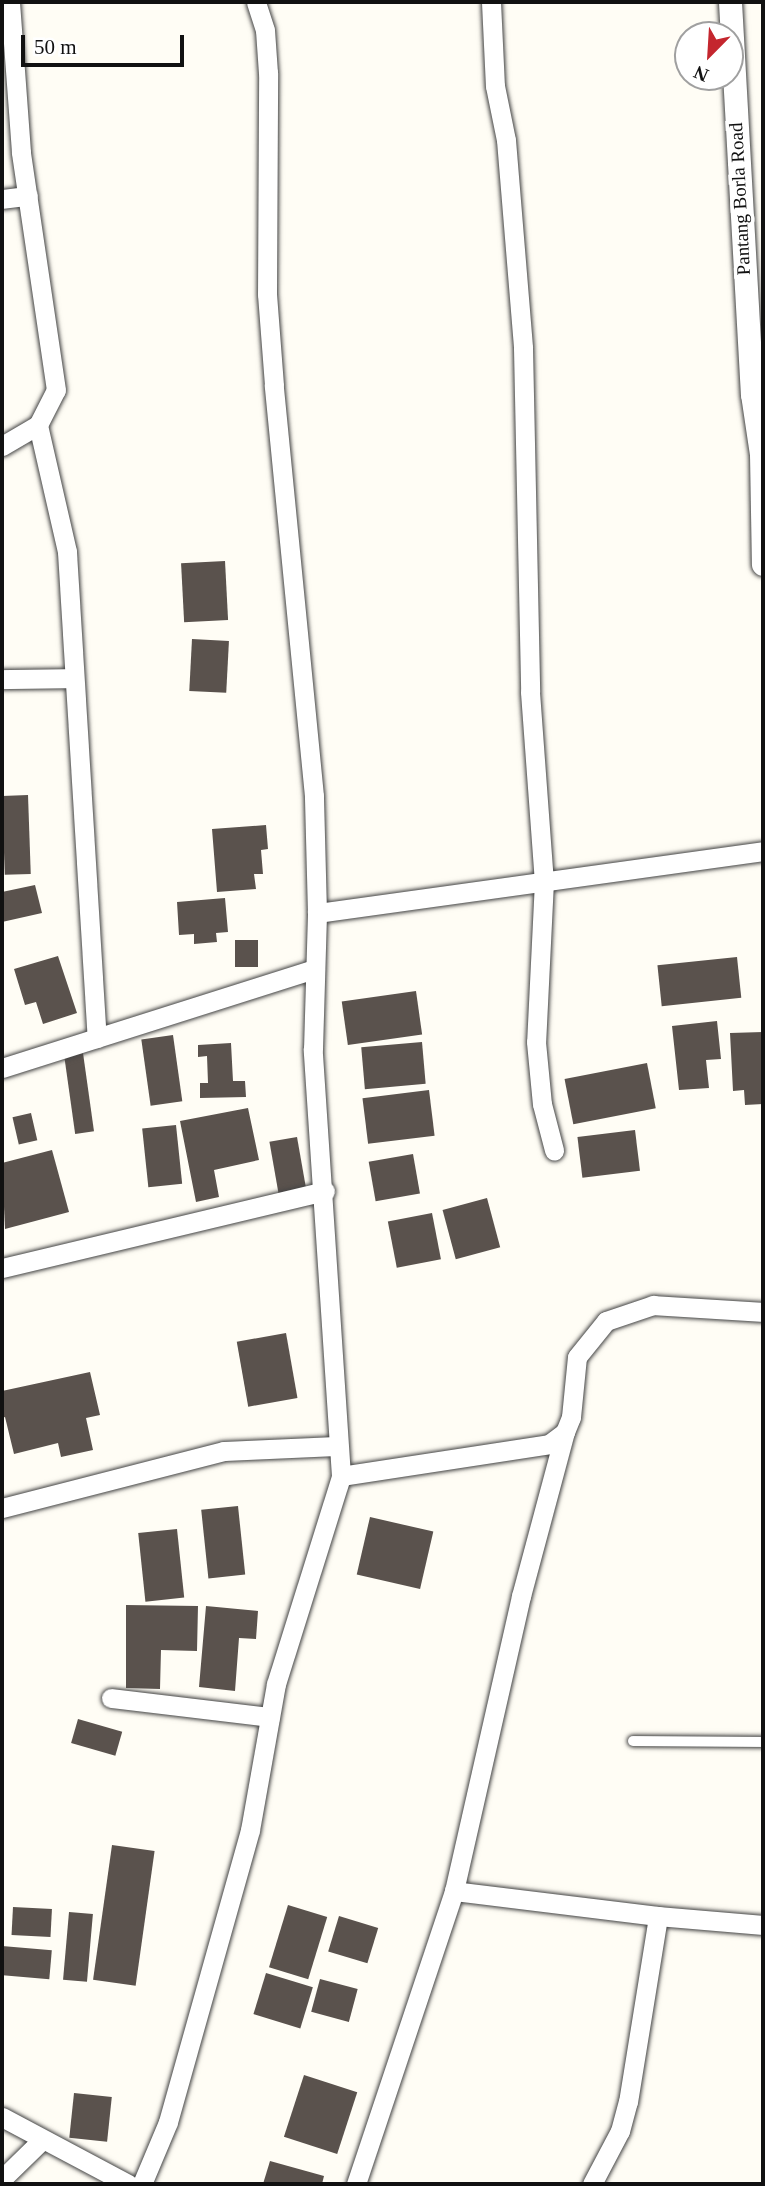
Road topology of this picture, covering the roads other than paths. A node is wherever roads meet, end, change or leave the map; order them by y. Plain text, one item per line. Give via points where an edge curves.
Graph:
1 (9, 2) edge
2 (256, 2) edge
3 (491, 2) edge
4 (730, 2) edge
5 (28, 196) junction
6 (2, 199) edge
7 (38, 425) junction
8 (2, 446) edge
9 (762, 454) edge
10 (762, 517) edge
11 (763, 564) edge
12 (73, 678) junction
13 (2, 679) edge
14 (763, 850) edge
15 (544, 881) junction
16 (317, 913) junction
17 (315, 969) junction
18 (97, 1038) junction
19 (2, 1068) edge
20 (554, 1150) dead end
21 (325, 1191) junction
22 (2, 1268) edge
23 (763, 1312) edge
24 (565, 1432) junction
25 (337, 1446) junction
26 (341, 1476) junction
27 (2, 1508) edge
28 (111, 1698) dead end
29 (270, 1717) junction
30 (634, 1741) dead end
31 (763, 1742) edge
32 (454, 1891) junction
33 (658, 1916) junction
34 (763, 1924) edge
35 (2, 2117) edge
36 (42, 2140) junction
37 (2, 2179) edge
38 (128, 2184) edge
39 (142, 2184) edge
40 (356, 2184) edge
41 (592, 2184) edge

1 - 5 street
2 - 16 street via 265,30 268,73 267,294 309,735
3 - 15 street via 495,86 506,139 523,348 530,692
4 - 9 street, Pantang Borla Road via 752,394
5 - 6 street
5 - 7 street via 55,390
7 - 8 street
7 - 12 street via 66,538
9 - 10 street, Pantang Borla Road
10 - 11 street, Pantang Borla Road
12 - 13 street
12 - 18 street
14 - 15 street
15 - 16 street
15 - 20 street via 536,1042 541,1104
16 - 17 street
17 - 18 street
17 - 21 street via 313,1049
18 - 19 street
21 - 22 street
21 - 25 street
23 - 24 street via 653,1305 606,1321 577,1357
24 - 26 street via 549,1444
24 - 32 street via 521,1596
25 - 26 street
25 - 27 street via 224,1451
26 - 29 street
28 - 29 street
29 - 39 street via 250,1829 168,2122
30 - 31 lane
32 - 33 street
32 - 40 street
33 - 34 street
33 - 41 street via 628,2102 620,2131
35 - 36 street
36 - 37 street
36 - 38 street

